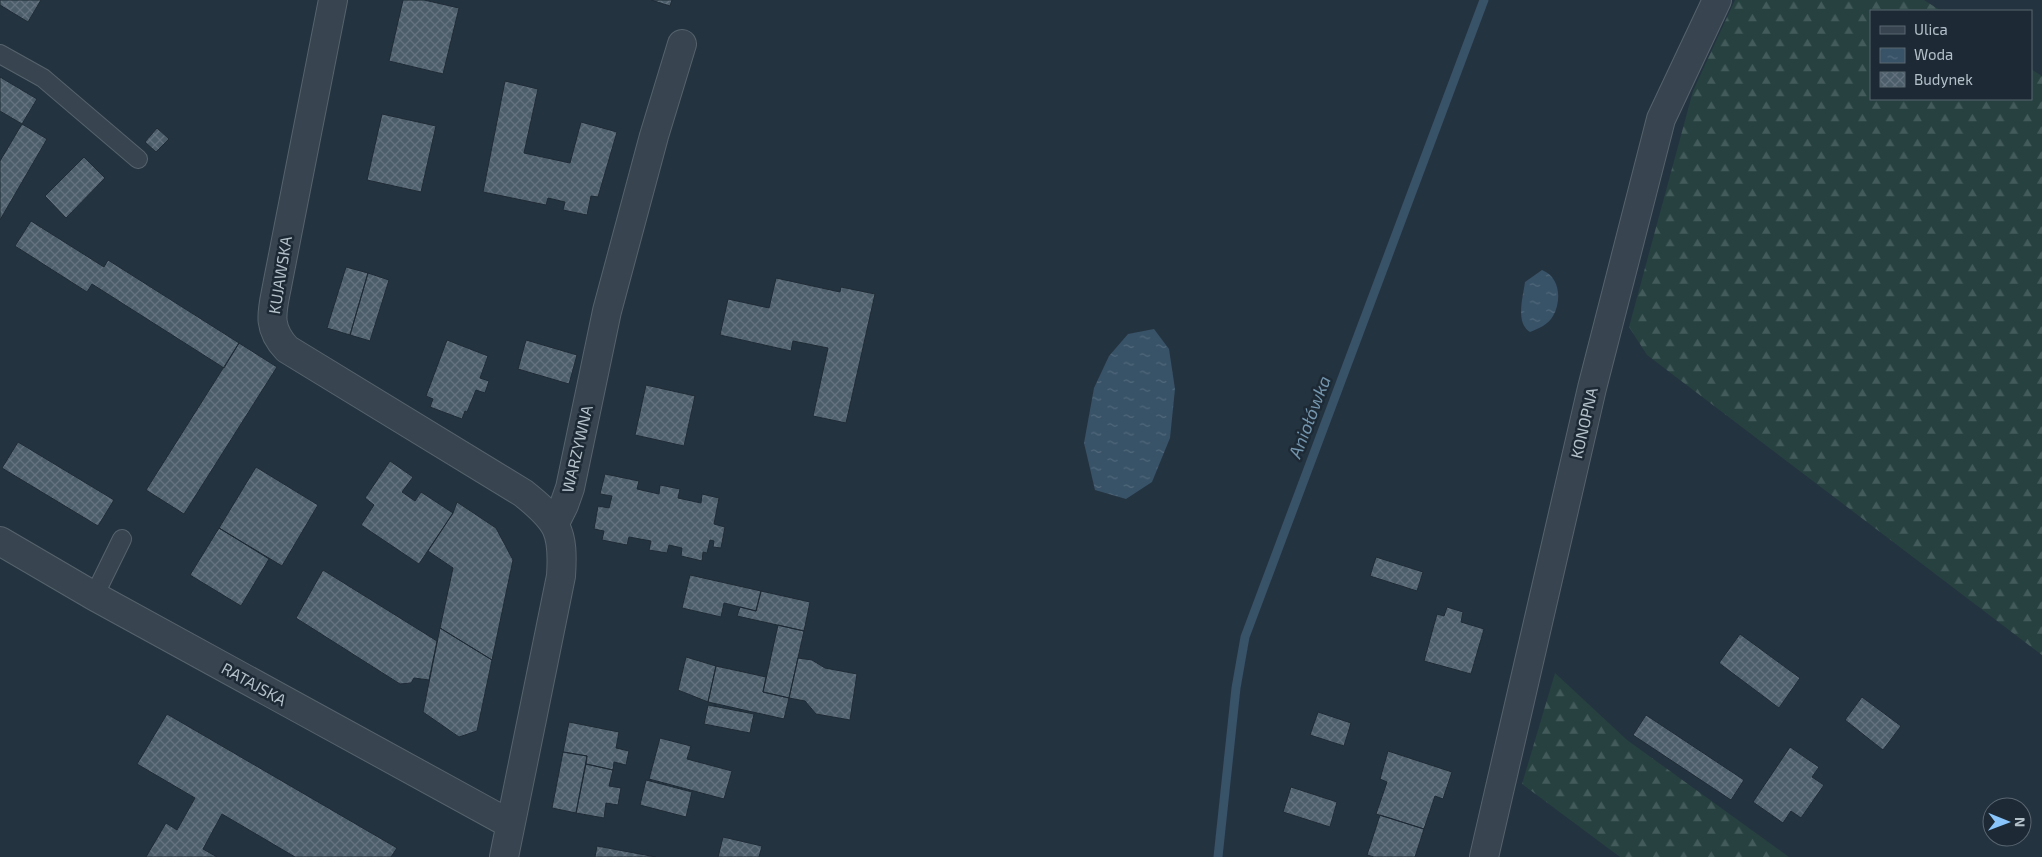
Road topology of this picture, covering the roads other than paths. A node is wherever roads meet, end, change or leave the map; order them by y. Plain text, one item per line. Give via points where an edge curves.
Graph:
1 (333, 0) edge
2 (1717, 0) edge
3 (682, 44) dead end
4 (0, 54) edge
5 (138, 159) dead end
6 (556, 523) junction
7 (122, 539) dead end
8 (0, 541) edge
9 (94, 596) junction
10 (510, 824) junction
11 (504, 857) edge
12 (1484, 857) edge

1 - 6 street, KUJAWSKA via 276,290 272,327 287,349 523,494
2 - 12 street, KONOPNA via 1661,119 1592,388
3 - 6 street, WARZYWNA via 607,311 570,488
4 - 5 lane via 43,78
6 - 10 street via 561,540 561,576
7 - 9 lane
8 - 9 street, RATAJSKA
9 - 10 street, RATAJSKA
10 - 11 street

